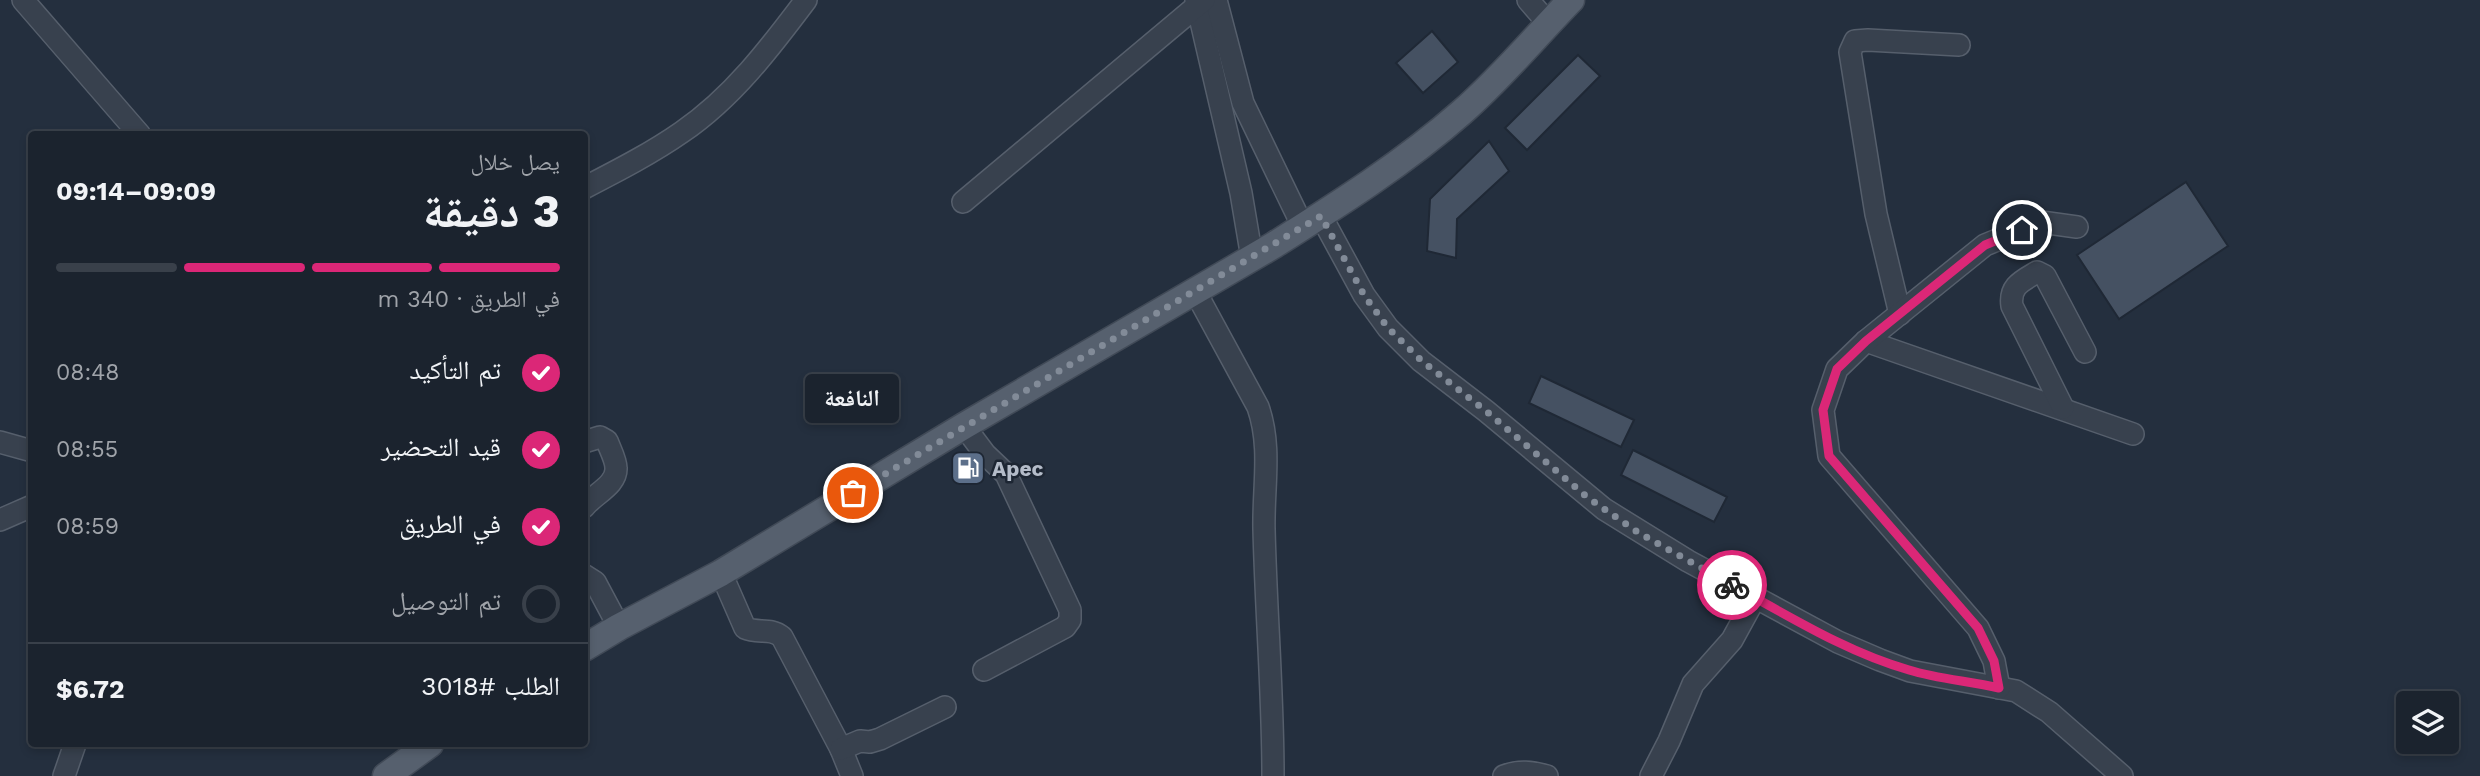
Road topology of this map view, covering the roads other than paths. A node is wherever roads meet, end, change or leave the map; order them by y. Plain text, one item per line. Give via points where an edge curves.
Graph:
1 (23, 0) edge
2 (806, 0) edge
3 (1528, 0) edge
4 (1571, 0) edge
5 (1203, 1) edge
6 (1548, 23) junction
7 (1959, 45) dead end
8 (1218, 53) junction
9 (137, 131) edge
10 (588, 186) edge
11 (963, 202) dead end
12 (1312, 222) junction
13 (2077, 227) dead end
14 (1252, 258) junction
15 (1195, 291) junction
16 (1900, 314) junction
17 (1866, 341) junction
18 (2085, 352) dead end
19 (2063, 408) junction
20 (964, 426) junction
21 (2133, 434) dead end
22 (588, 441) edge
23 (0, 442) edge
24 (28, 451) edge
25 (588, 501) edge
26 (28, 508) edge
27 (0, 520) edge
28 (721, 573) junction
29 (588, 578) edge
30 (1755, 598) junction
31 (619, 627) junction
32 (588, 646) edge
33 (984, 670) dead end
34 (1999, 688) junction
35 (945, 707) dead end
36 (74, 747) edge
37 (426, 747) edge
38 (841, 750) junction
39 (64, 776) edge
40 (386, 776) edge
41 (852, 776) edge
42 (1273, 776) edge
43 (1504, 776) edge
44 (1548, 776) edge
45 (1651, 776) edge
46 (2122, 776) edge

1 - 9 street
2 - 10 street via 767,51 683,132
3 - 6 street
4 - 6 main road
5 - 8 street
5 - 11 street
6 - 12 main road via 1465,110 1403,160
7 - 16 street via 1868,40 1855,41 1850,52 1876,214
8 - 12 street
8 - 14 street
12 - 14 main road
12 - 30 street via 1388,328 1422,361 1604,509
13 - 16 street via 2041,222 1985,245
14 - 15 main road
15 - 20 main road
15 - 42 street via 1265,426
16 - 17 street
17 - 19 street
17 - 34 street via 1837,369 1823,410 1829,456 1978,628 1994,661
18 - 19 street via 2045,276 2037,272 2017,284 2010,296 2012,306
19 - 21 street
20 - 28 main road
20 - 33 street via 1006,474 1070,610 1065,627
22 - 25 street via 607,440 616,468 614,479
23 - 24 street
26 - 27 street
28 - 31 main road
28 - 38 street via 745,628 775,631 782,637
29 - 31 street via 595,582
30 - 34 street via 1880,660 1935,677
30 - 45 street via 1732,640 1693,684
31 - 32 main road
34 - 46 street via 2016,691 2049,712
35 - 38 street via 880,739 860,741
36 - 39 street
37 - 40 main road
38 - 41 street
43 - 44 street via 1531,772

